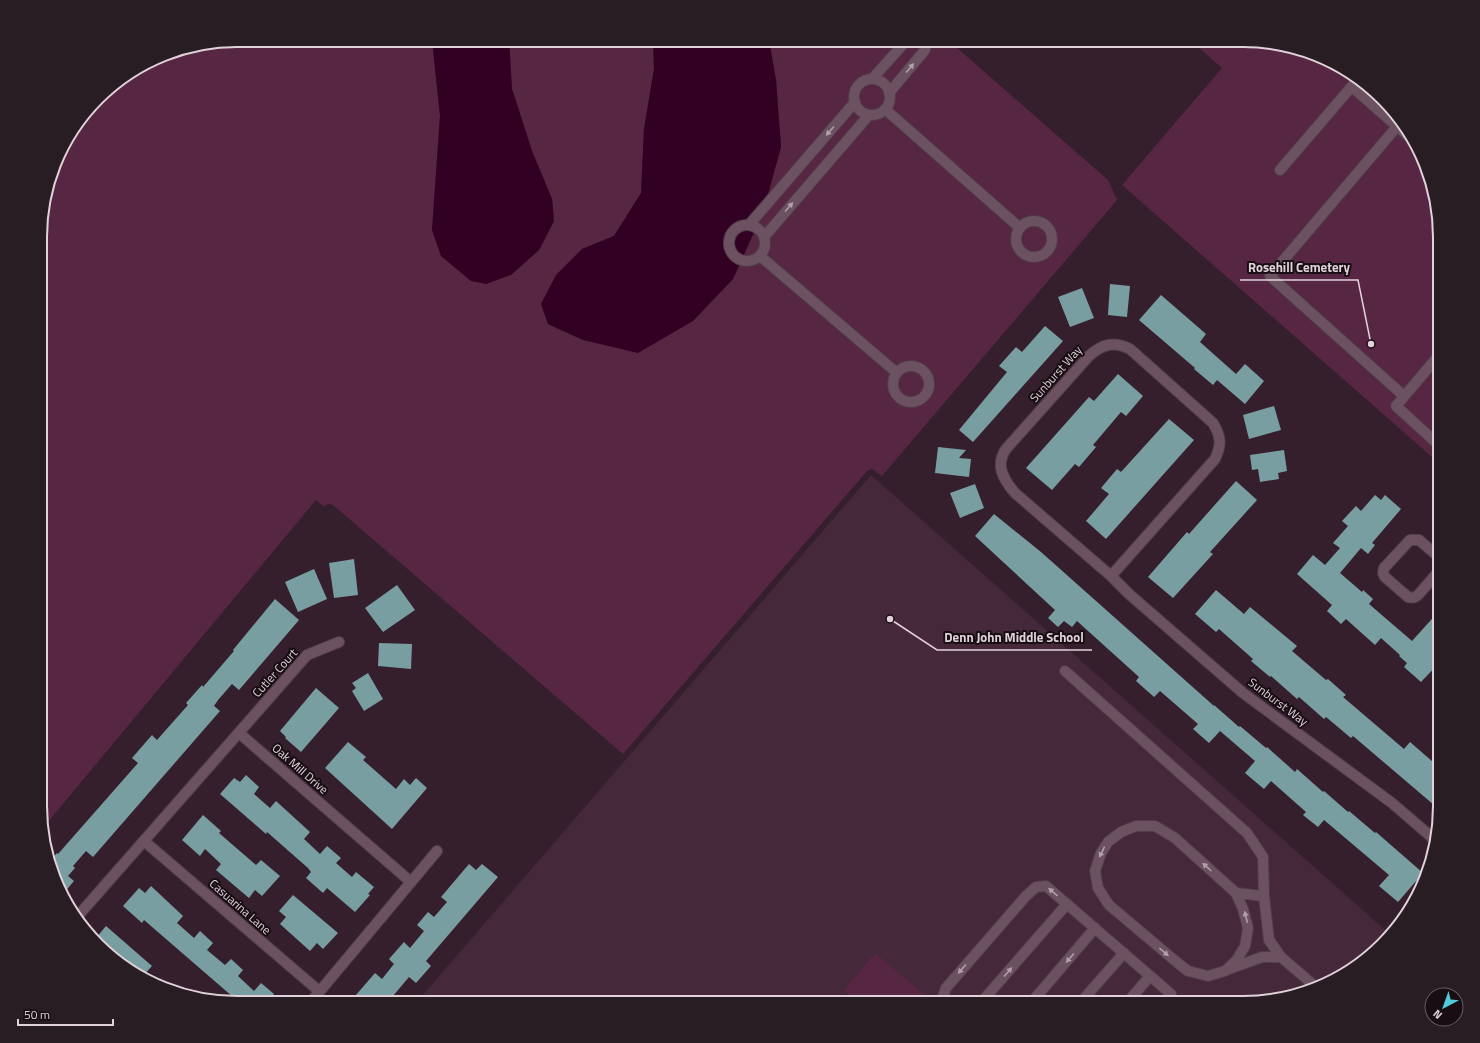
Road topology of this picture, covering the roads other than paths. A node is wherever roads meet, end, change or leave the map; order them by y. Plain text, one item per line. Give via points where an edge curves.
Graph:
1 (901, 47) edge
2 (926, 47) edge
3 (872, 79) junction
4 (1355, 83) edge
5 (1352, 87) junction
6 (889, 93) junction
7 (855, 102) junction
8 (885, 109) junction
9 (869, 115) junction
10 (1393, 120) edge
11 (1397, 125) edge
12 (1280, 170) dead end
13 (749, 225) junction
14 (1020, 228) dead end
15 (764, 237) junction
16 (760, 256) junction
17 (1433, 362) edge
18 (897, 373) dead end
19 (1404, 396) junction
20 (1433, 440) edge
21 (1433, 552) edge
22 (1111, 576) junction
23 (1433, 578) edge
24 (339, 642) dead end
25 (1065, 671) dead end
26 (239, 733) junction
27 (1430, 836) edge
28 (144, 841) junction
29 (437, 851) dead end
30 (411, 882) junction
31 (1236, 893) junction
32 (1264, 896) junction
33 (1068, 904) junction
34 (80, 914) edge
35 (1095, 928) junction
36 (1124, 953) junction
37 (1281, 957) junction
38 (1225, 971) junction
39 (1150, 976) junction
40 (1312, 983) edge
41 (319, 991) junction
42 (315, 996) edge
43 (943, 996) edge
44 (987, 996) edge
45 (1037, 996) edge
46 (1086, 996) edge
47 (1133, 996) edge
48 (1171, 996) edge

1 - 3 street
6 -> 2 street
3 - 6 street via 883,83
3 - 7 street via 857,87
4 - 5 street
5 - 10 street
5 - 12 street
6 - 8 street
7 - 9 street via 863,113
7 -> 13 street
8 - 9 street via 875,115
8 - 14 street
15 -> 9 street
11 - 19 street via 1270,276
13 - 15 street via 760,230
13 - 16 street via 737,228 733,232 730,250 738,259 744,261
15 - 16 street via 765,246
16 - 18 street
17 - 19 street
19 - 20 street via 1396,406
21 - 23 street via 1419,540 1410,540 1384,568 1383,573 1408,598 1415,598
22 - 22 street, Sunburst Way via 1215,459 1220,441 1213,423 1130,349 1113,344 1096,349 1089,356 1006,448 1000,460 1003,477 1015,493
22 - 27 street, Sunburst Way via 1243,693 1392,803
24 - 26 street, Cutler Court via 307,656
25 - 32 street via 1247,833 1263,857
26 - 28 street
26 - 30 street, Oak Mill Drive
28 - 34 street
28 - 41 street, Casuarina Lane
29 - 30 street
30 - 41 street
31 - 32 street
38 -> 31 street via 1236,961 1245,946 1248,928
31 -> 38 street via 1175,838 1155,826 1136,826 1121,832 1108,842 1095,871 1098,888 1109,905 1188,971 1208,976
32 - 37 street via 1269,940
33 - 35 street
33 -> 43 street via 1046,886 1036,888 1026,896 946,988
44 -> 33 street
35 - 36 street
35 -> 45 street
36 - 39 street
36 - 46 street
37 - 38 street via 1262,958
37 - 40 street
39 - 47 street
39 - 48 street
41 - 42 street

